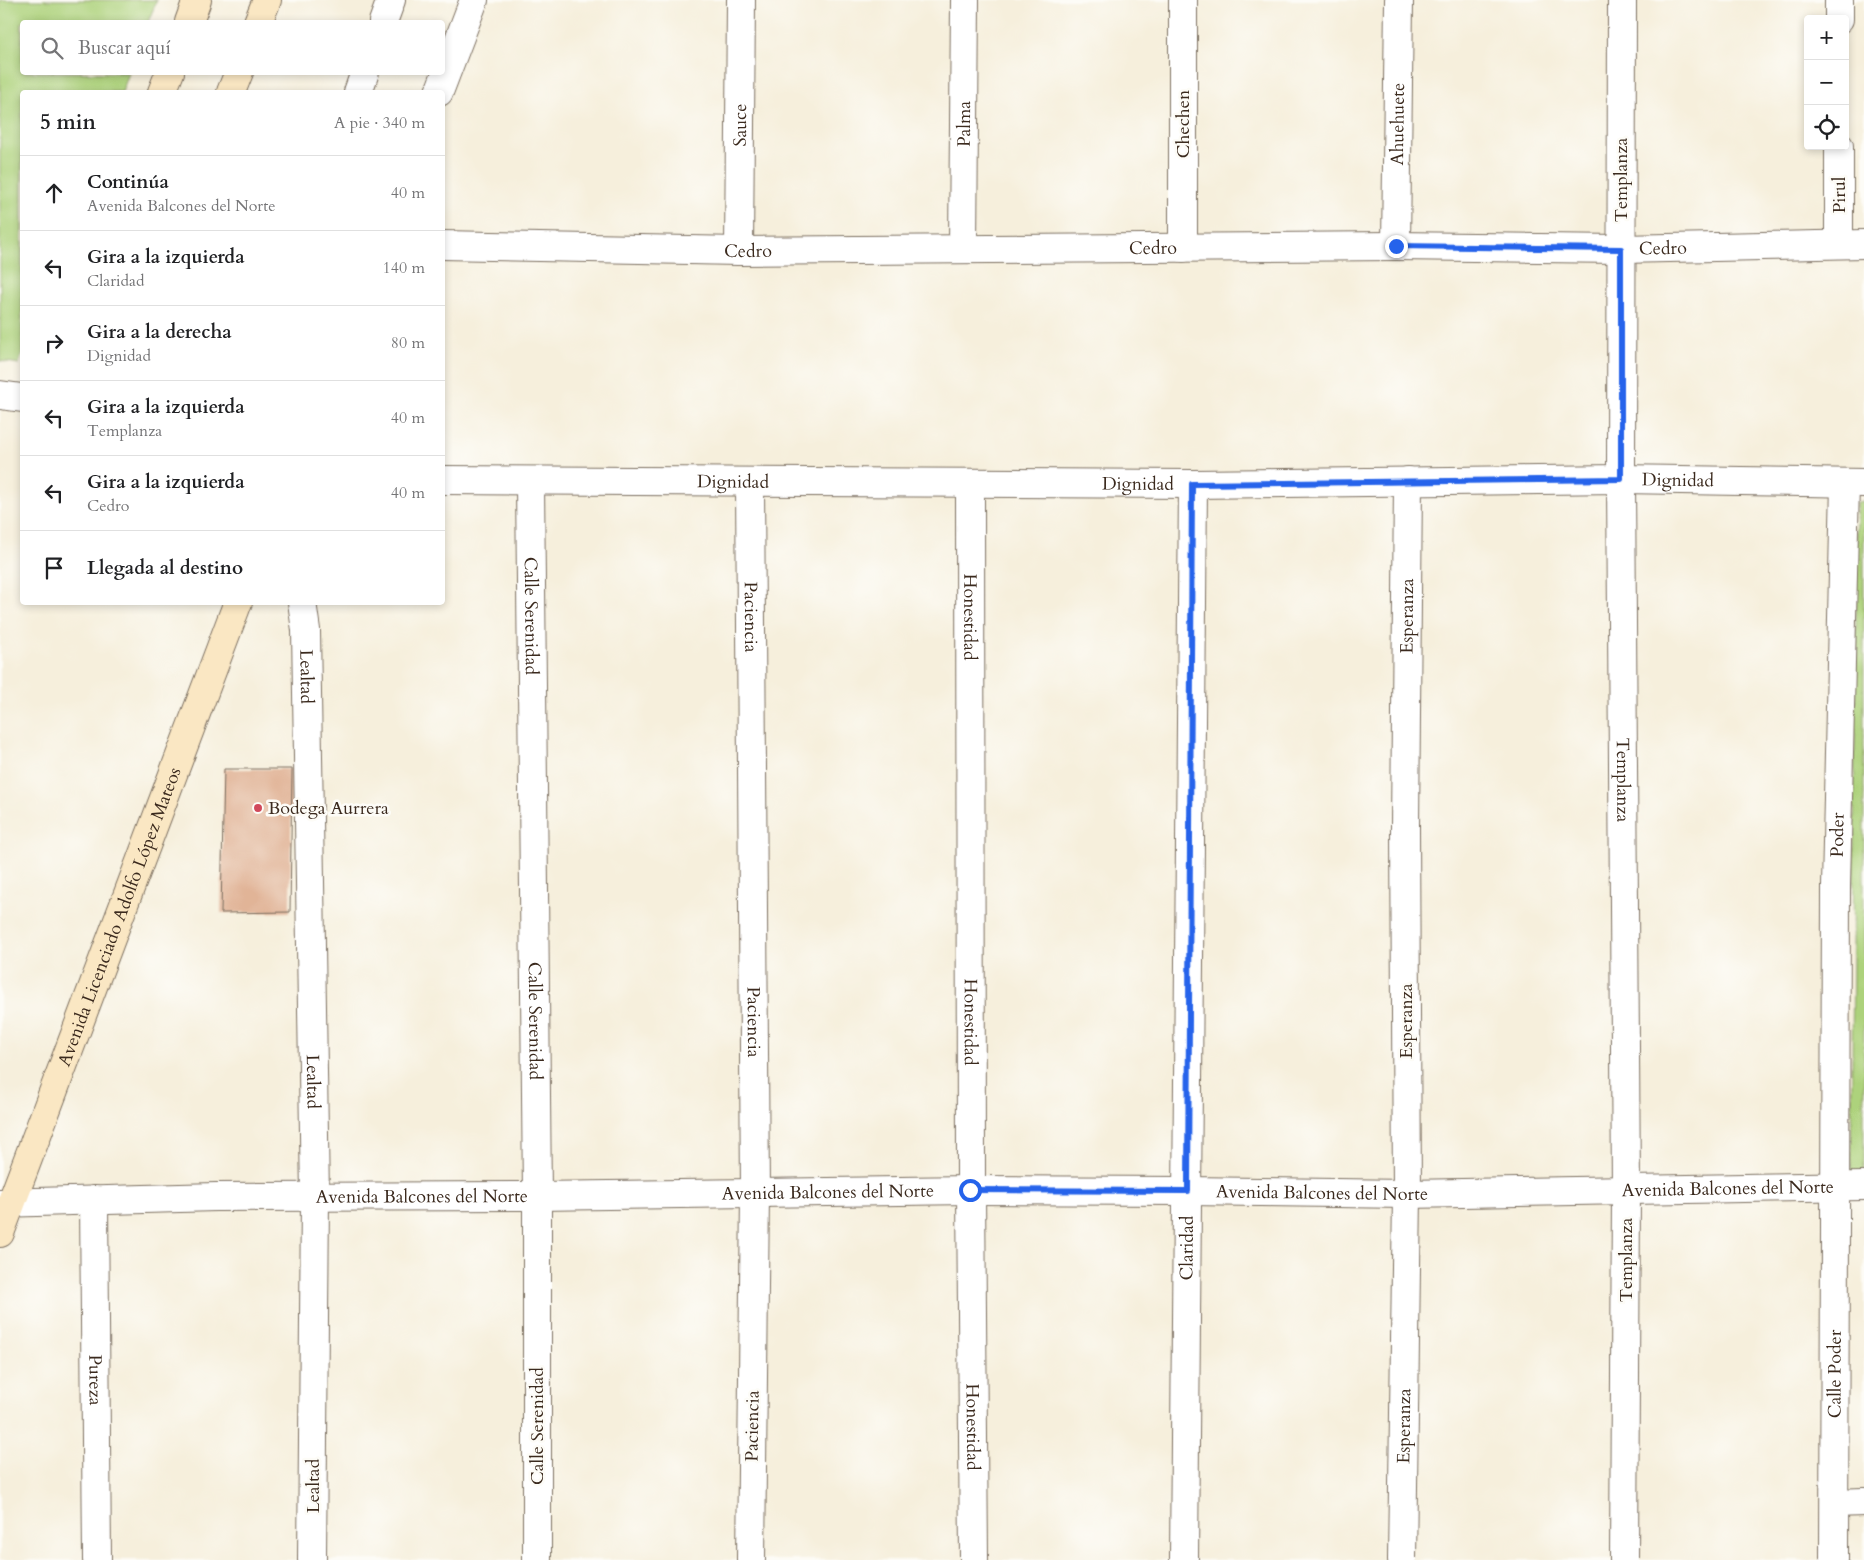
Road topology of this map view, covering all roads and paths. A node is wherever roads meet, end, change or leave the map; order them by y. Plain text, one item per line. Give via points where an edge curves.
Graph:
1 (197, 0) edge
2 (267, 0) edge
3 (391, 0) edge
4 (474, 0) edge
5 (741, 0) edge
6 (965, 0) edge
7 (1183, 0) edge
8 (1399, 0) edge
9 (1622, 0) edge
10 (1839, 0) edge
11 (1839, 15) edge
12 (190, 20) edge
13 (259, 20) edge
14 (384, 20) edge
15 (169, 75) edge
16 (238, 75) edge
17 (364, 75) edge
18 (163, 90) edge
19 (232, 90) edge
20 (359, 90) edge
21 (440, 90) edge
22 (1840, 150) edge
23 (1852, 244) edge
24 (445, 246) edge
25 (1396, 246) junction
26 (963, 248) junction
27 (1183, 248) junction
28 (1621, 249) junction
29 (740, 251) junction
30 (0, 395) edge
31 (20, 398) edge
32 (1621, 479) junction
33 (445, 480) edge
34 (1408, 481) junction
35 (530, 482) junction
36 (750, 483) junction
37 (970, 483) junction
38 (1854, 483) edge
39 (1192, 484) junction
40 (237, 605) edge
41 (302, 605) edge
42 (1864, 1186) edge
43 (1836, 1187) junction
44 (970, 1190) junction
45 (1188, 1191) junction
46 (1626, 1191) junction
47 (755, 1194) junction
48 (1407, 1194) junction
49 (537, 1196) junction
50 (315, 1197) junction
51 (94, 1200) junction
52 (6, 1203) edge
53 (0, 1233) edge
54 (1864, 1502) edge
55 (1835, 1503) junction
56 (97, 1560) edge
57 (312, 1560) edge
58 (537, 1560) edge
59 (751, 1560) edge
60 (974, 1560) edge
61 (1184, 1560) edge
62 (1402, 1560) edge
63 (1624, 1560) edge
64 (1834, 1560) edge

1 - 12 street
2 - 13 street
3 - 14 street
4 - 21 street
5 - 29 street, Sauce
6 - 26 street, Palma
7 - 27 street, Chechen
8 - 25 street, Ahuehuete
9 - 28 street, Templanza
10 - 11 street
15 - 18 street
16 - 19 street
17 - 20 street
22 - 23 street, Pirul
23 - 28 street, Cedro
24 - 29 street, Cedro
25 - 27 street, Cedro
25 - 28 street, Cedro
26 - 27 street, Cedro
26 - 29 street, Cedro
28 - 32 street, Templanza
30 - 31 street
32 - 34 street, Dignidad
32 - 38 street, Dignidad
32 - 46 street, Templanza
33 - 35 street, Dignidad
34 - 39 street, Dignidad
34 - 48 street, Esperanza via 1405,819
35 - 36 street, Dignidad
35 - 49 street, Calle Serenidad
36 - 37 street, Dignidad
36 - 47 street, Paciencia
37 - 39 street, Dignidad
37 - 44 street, Honestidad
38 - 43 street, Poder via 1836,887
39 - 45 street, Claridad
40 - 52 street, Avenida Licenciado Adolfo López Mateos
41 - 50 street, Lealtad via 306,630
42 - 43 street, Avenida Balcones del Norte
43 - 46 street, Avenida Balcones del Norte
43 - 55 street, Calle Poder
44 - 45 street, Avenida Balcones del Norte
44 - 47 street, Avenida Balcones del Norte
44 - 60 street, Honestidad
45 - 48 street, Avenida Balcones del Norte
45 - 61 street, Claridad
46 - 48 street, Avenida Balcones del Norte
46 - 63 street, Templanza
47 - 49 street, Avenida Balcones del Norte
47 - 59 street, Paciencia
48 - 62 street, Esperanza
49 - 50 street, Avenida Balcones del Norte
49 - 58 street, Calle Serenidad
50 - 51 street, Avenida Balcones del Norte
50 - 57 street, Lealtad
51 - 52 street, Avenida Balcones del Norte
51 - 56 street, Pureza
52 - 53 street, Avenida Licenciado Adolfo López Mateos
54 - 55 street
55 - 64 street, Calle Poder

